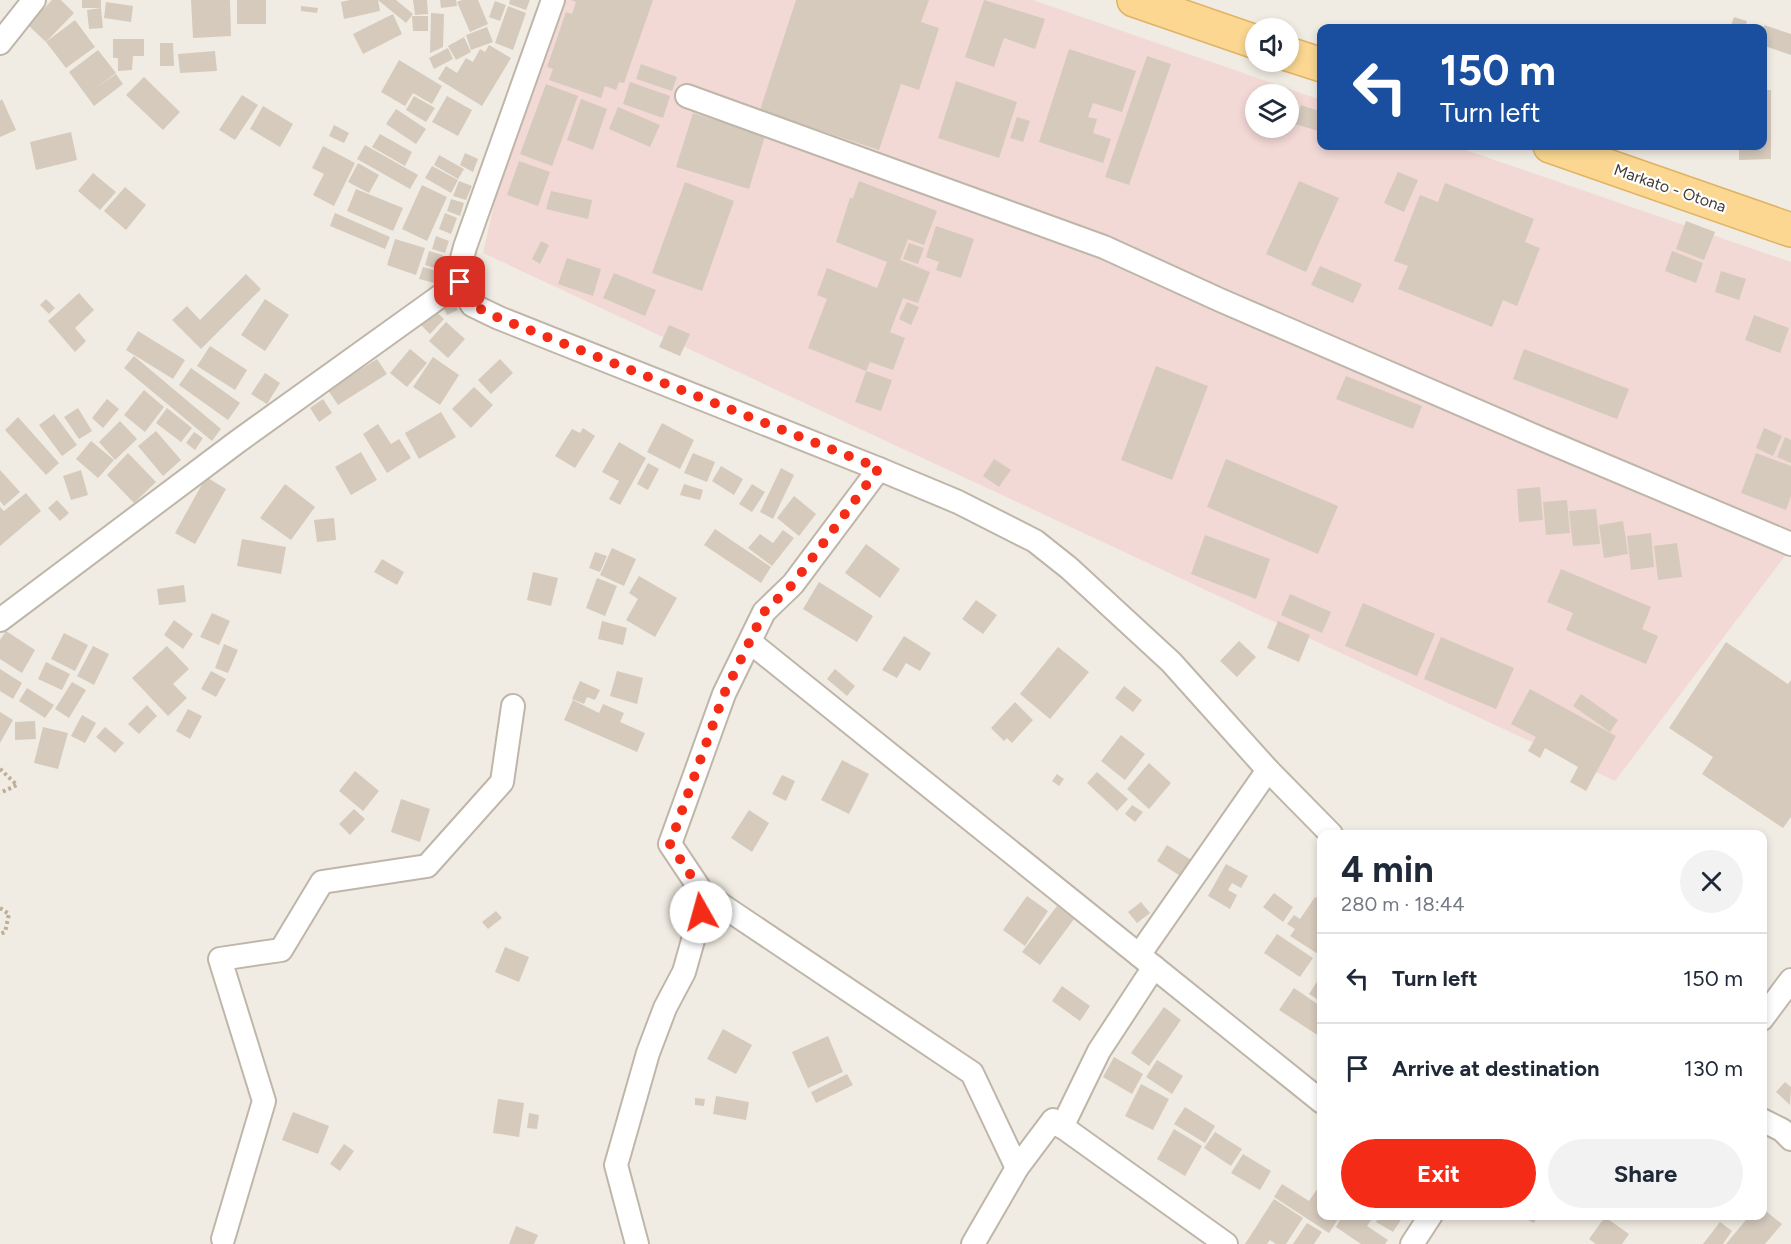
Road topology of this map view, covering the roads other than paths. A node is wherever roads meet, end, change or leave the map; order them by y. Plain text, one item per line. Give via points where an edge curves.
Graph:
1 (34, 0) edge
2 (553, 0) edge
3 (1140, 1) edge
4 (1245, 38) edge
5 (0, 43) edge
6 (1299, 58) edge
7 (1317, 64) edge
8 (687, 96) dead end
9 (1561, 150) edge
10 (1791, 230) edge
11 (460, 282) junction
12 (879, 468) junction
13 (1791, 544) edge
14 (0, 620) edge
15 (750, 642) junction
16 (513, 706) dead end
17 (1268, 770) junction
18 (1327, 830) edge
19 (702, 892) junction
20 (1147, 961) junction
21 (1791, 980) edge
22 (1767, 1011) edge
23 (1317, 1098) edge
24 (1767, 1122) edge
25 (1062, 1127) junction
26 (1791, 1140) edge
27 (1017, 1168) junction
28 (1428, 1220) edge
29 (223, 1239) dead end
30 (636, 1244) edge
31 (973, 1244) edge
32 (1226, 1244) edge
33 (1412, 1244) edge

1 - 5 street
2 - 11 street via 465,247
3 - 4 main road
6 - 7 main road
8 - 13 street via 1104,247
9 - 10 main road, Markato - Otona
11 - 12 street via 472,305 499,318
11 - 14 street via 246,435
12 - 15 street via 793,584 764,612
12 - 17 street via 1035,541 1171,662
15 - 19 street via 724,694 670,844
15 - 20 street
16 - 29 street via 501,782 427,866 322,882 281,950 220,959 264,1101
17 - 18 street
17 - 20 street
19 - 27 street via 972,1073
19 - 30 street via 701,912 684,972 648,1053 616,1165
20 - 23 street
20 - 25 street
21 - 22 street
24 - 26 street
25 - 27 street via 1053,1120
25 - 32 street
27 - 31 street
28 - 33 street

